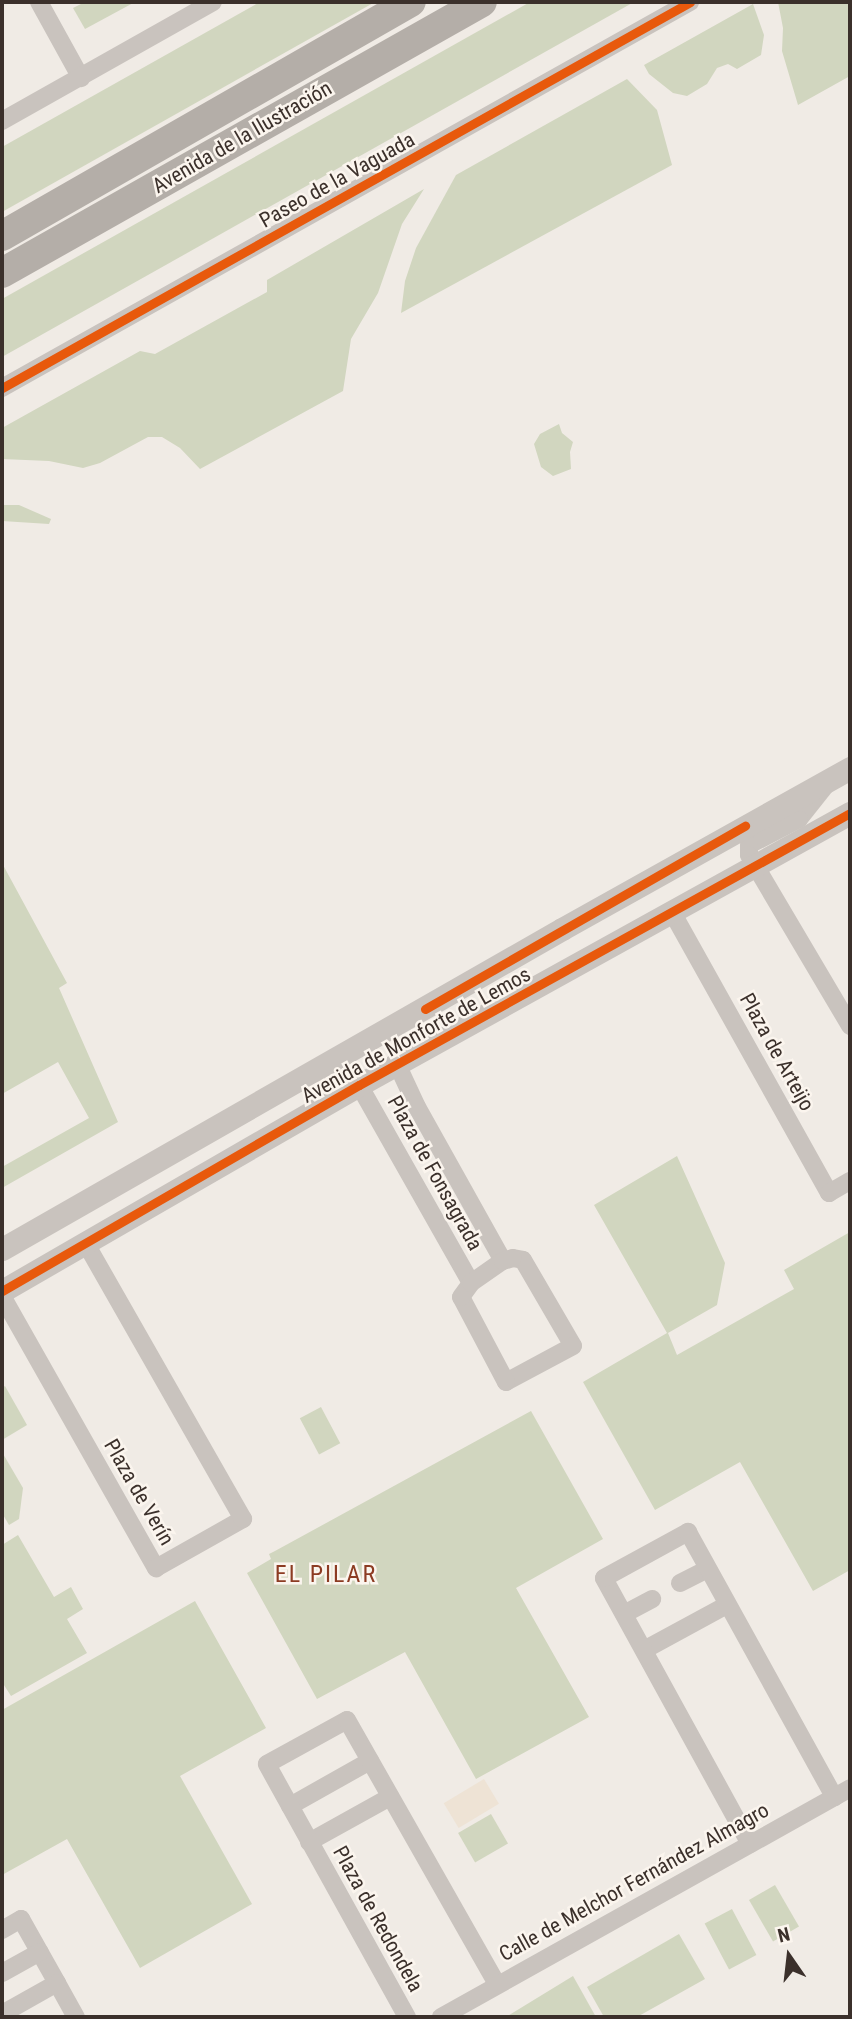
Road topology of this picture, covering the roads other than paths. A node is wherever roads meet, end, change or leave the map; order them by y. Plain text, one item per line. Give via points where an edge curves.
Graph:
1 (40, 2) edge
2 (213, 2) edge
3 (411, 2) edge
4 (482, 2) edge
5 (690, 2) edge
6 (81, 78) junction
7 (2, 121) edge
8 (2, 236) edge
9 (2, 273) edge
10 (2, 388) edge
11 (840, 774) edge
12 (850, 813) edge
13 (756, 866) junction
14 (672, 912) junction
15 (850, 1026) edge
16 (397, 1064) junction
17 (359, 1086) junction
18 (850, 1181) edge
19 (86, 1244) junction
20 (2, 1249) edge
21 (503, 1261) junction
22 (471, 1283) junction
23 (2, 1293) edge
24 (708, 1569) junction
25 (680, 1583) dead end
26 (652, 1599) dead end
27 (727, 1605) junction
28 (624, 1614) junction
29 (644, 1650) junction
30 (370, 1761) junction
31 (850, 1788) edge
32 (390, 1797) junction
33 (834, 1797) junction
34 (289, 1806) junction
35 (309, 1842) junction
36 (750, 1844) junction
37 (2, 1930) edge
38 (40, 1952) junction
39 (2, 1973) edge
40 (57, 1983) junction
41 (498, 1984) junction
42 (2, 2014) edge
43 (76, 2017) edge
44 (407, 2017) edge
45 (441, 2017) edge

1 - 6 street
2 - 6 street
3 - 8 highway, Avenida de la Ilustración
4 - 9 highway, Avenida de la Ilustración
5 - 10 street, Paseo de la Vaguada
6 - 7 street
11 - 13 street via 799,819 749,845
11 - 20 street, Avenida de Monforte de Lemos
12 - 13 street, Avenida de Monforte de Lemos
13 - 14 street, Avenida de Monforte de Lemos
13 - 15 street
14 - 16 street, Avenida de Monforte de Lemos
14 - 18 street, Plaza de Arteijo via 829,1193
16 - 17 street, Avenida de Monforte de Lemos
16 - 21 street, Plaza de Fonsagrada
17 - 19 street, Avenida de Monforte de Lemos
17 - 22 street, Plaza de Fonsagrada
19 - 23 street, Avenida de Monforte de Lemos
19 - 23 street, Plaza de Verín via 243,1519 156,1568
21 - 22 street, Plaza de Fonsagrada
21 - 22 street, Plaza de Fonsagrada via 523,1260 573,1346 506,1382 463,1303 462,1292
24 - 25 street
24 - 27 street
24 - 28 street via 688,1532 604,1578
26 - 28 street
27 - 29 street
27 - 33 street
28 - 29 street
29 - 36 street
30 - 32 street, Plaza de Redondela
30 - 34 street
30 - 34 street, Plaza de Redondela via 347,1720 267,1764
31 - 33 street, Calle de Melchor Fernández Almagro
32 - 35 street, Plaza de Redondela
32 - 41 street, Plaza de Redondela
33 - 36 street, Calle de Melchor Fernández Almagro
34 - 35 street, Plaza de Redondela
35 - 44 street, Plaza de Redondela
36 - 41 street, Calle de Melchor Fernández Almagro
37 - 38 street via 21,1919
38 - 39 street
38 - 40 street
40 - 42 street
40 - 43 street
41 - 45 street, Calle de Melchor Fernández Almagro

